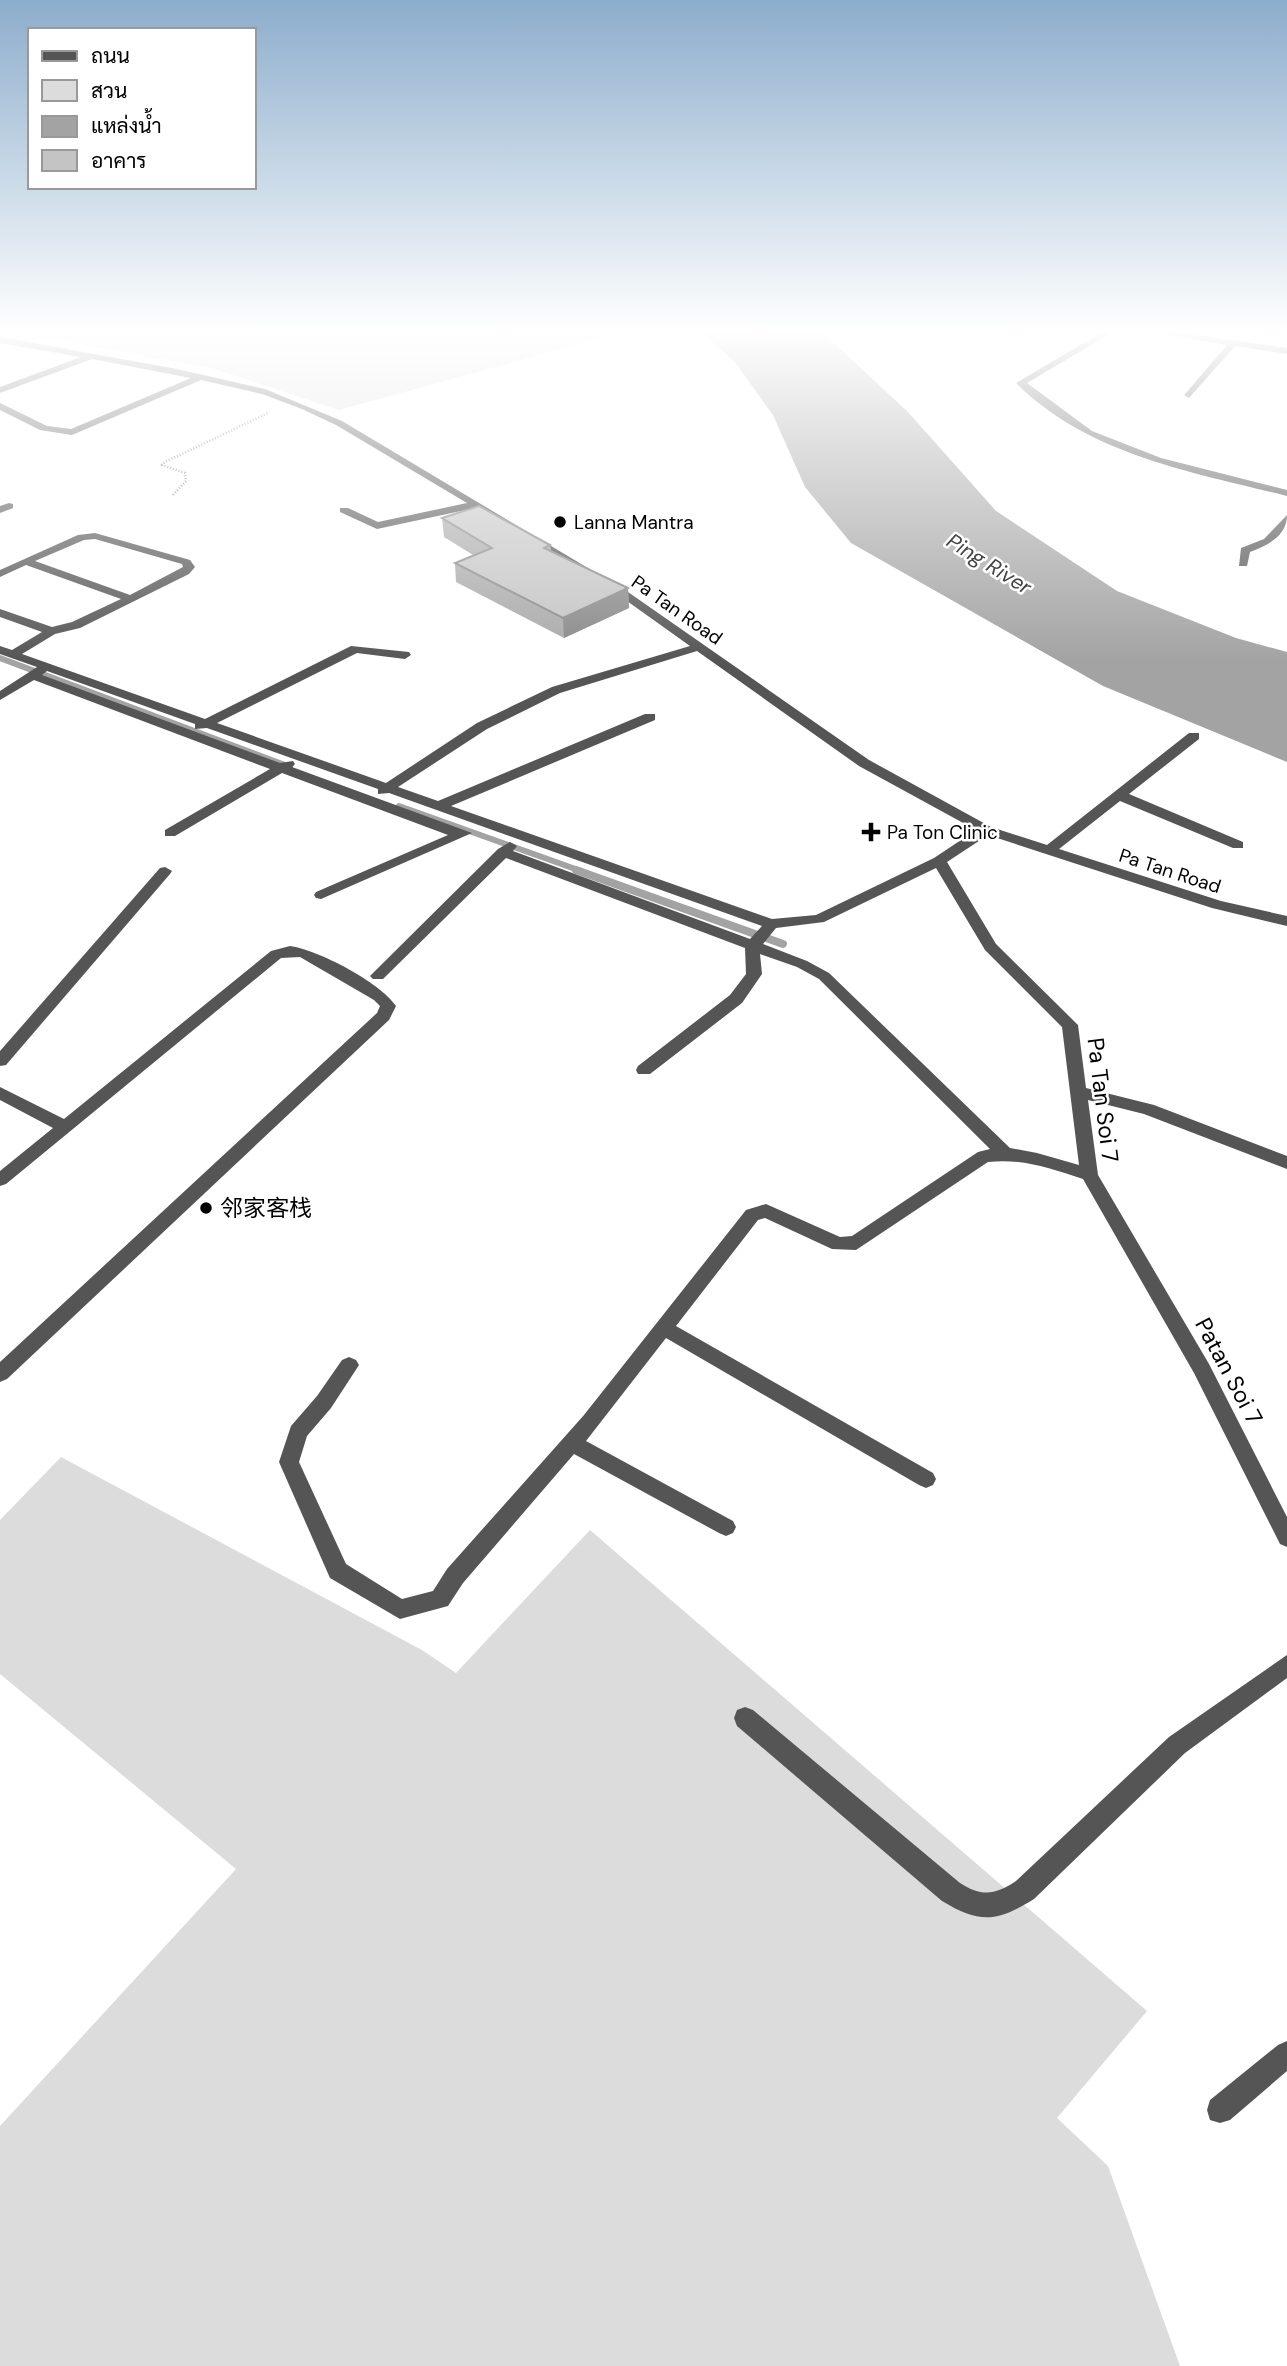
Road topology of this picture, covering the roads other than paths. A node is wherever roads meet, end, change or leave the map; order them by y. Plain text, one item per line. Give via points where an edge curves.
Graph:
1 (370, 441) edge
2 (1110, 441) edge
3 (1287, 493) edge
4 (477, 504) junction
5 (344, 510) dead end
6 (1287, 517) edge
7 (25, 561) junction
8 (1243, 564) dead end
9 (0, 574) edge
10 (131, 599) junction
11 (0, 613) edge
12 (51, 631) junction
13 (699, 647) junction
14 (6, 653) edge
15 (405, 655) dead end
16 (49, 666) junction
17 (32, 675) junction
18 (0, 696) edge
19 (650, 717) dead end
20 (206, 722) junction
21 (188, 733) junction
22 (1194, 736) dead end
23 (300, 758) junction
24 (281, 768) junction
25 (390, 788) junction
26 (1119, 795) junction
27 (364, 799) junction
28 (438, 806) junction
29 (488, 824) junction
30 (986, 830) junction
31 (170, 833) dead end
32 (460, 835) junction
33 (522, 836) junction
34 (1238, 845) dead end
35 (1049, 850) junction
36 (503, 852) junction
37 (939, 861) junction
38 (611, 867) junction
39 (165, 871) dead end
40 (593, 886) junction
41 (321, 895) dead end
42 (1287, 921) edge
43 (771, 925) junction
44 (752, 947) junction
45 (378, 976) dead end
46 (0, 1061) edge
47 (644, 1070) dead end
48 (1079, 1092) junction
49 (0, 1093) edge
50 (64, 1126) junction
51 (1004, 1153) junction
52 (1287, 1163) edge
53 (1089, 1175) junction
54 (0, 1180) edge
55 (666, 1329) junction
56 (349, 1365) dead end
57 (0, 1374) edge
58 (572, 1443) junction
59 (926, 1479) dead end
60 (726, 1527) dead end
61 (1287, 1538) edge
62 (1287, 1665) edge
63 (745, 1718) dead end
64 (1287, 2053) edge
65 (1220, 2110) dead end

1 - 4 street, Pa Tan Road
2 - 3 street via 1157,460
4 - 5 street via 377,527
4 - 13 street, Pa Tan Road via 624,594
6 - 8 street via 1269,541 1245,550
7 - 9 street
7 - 10 street
7 - 10 street via 94,536 186,562 185,572
10 - 12 street via 76,625
11 - 12 street
12 - 14 street
13 - 25 street via 556,690 482,726
13 - 30 street, Pa Tan Road via 864,763
14 - 16 street
15 - 20 street via 355,649
16 - 17 street
16 - 20 street
17 - 18 street
17 - 21 street
19 - 28 street
20 - 21 street
20 - 23 street
21 - 24 street
22 - 26 street
23 - 24 street
23 - 25 street
24 - 27 street
24 - 31 street
25 - 27 street
25 - 28 street
26 - 34 street
26 - 35 street
27 - 32 street
28 - 29 street
29 - 32 street
29 - 33 street
30 - 35 street, Pa Tan Road
30 - 37 street
32 - 41 street
33 - 36 street
33 - 38 street
35 - 42 street, Pa Tan Road via 1217,905
36 - 40 street
36 - 45 street
37 - 43 street via 819,919
37 - 48 street, Pa Tan Soi 7 via 990,947 1070,1024
38 - 40 street
38 - 43 street
39 - 46 street
40 - 44 street
43 - 44 street
44 - 47 street via 754,974 736,999
44 - 51 street via 824,976
48 - 52 street via 1148,1109
48 - 53 street, Pa Tan Soi 7
49 - 50 street
50 - 54 street
50 - 57 street via 276,954 304,953 380,996 388,1006 383,1016
51 - 53 street via 1026,1155
51 - 55 street via 984,1156 856,1243 838,1244 766,1211 752,1215
53 - 61 street, Patan Soi 7 via 1202,1369
55 - 58 street
55 - 59 street
56 - 58 street via 298,1432 289,1462 338,1571 400,1609 440,1599
58 - 60 street
62 - 63 street via 1177,1745 1025,1890 1001,1905 988,1907 951,1892
64 - 65 street

